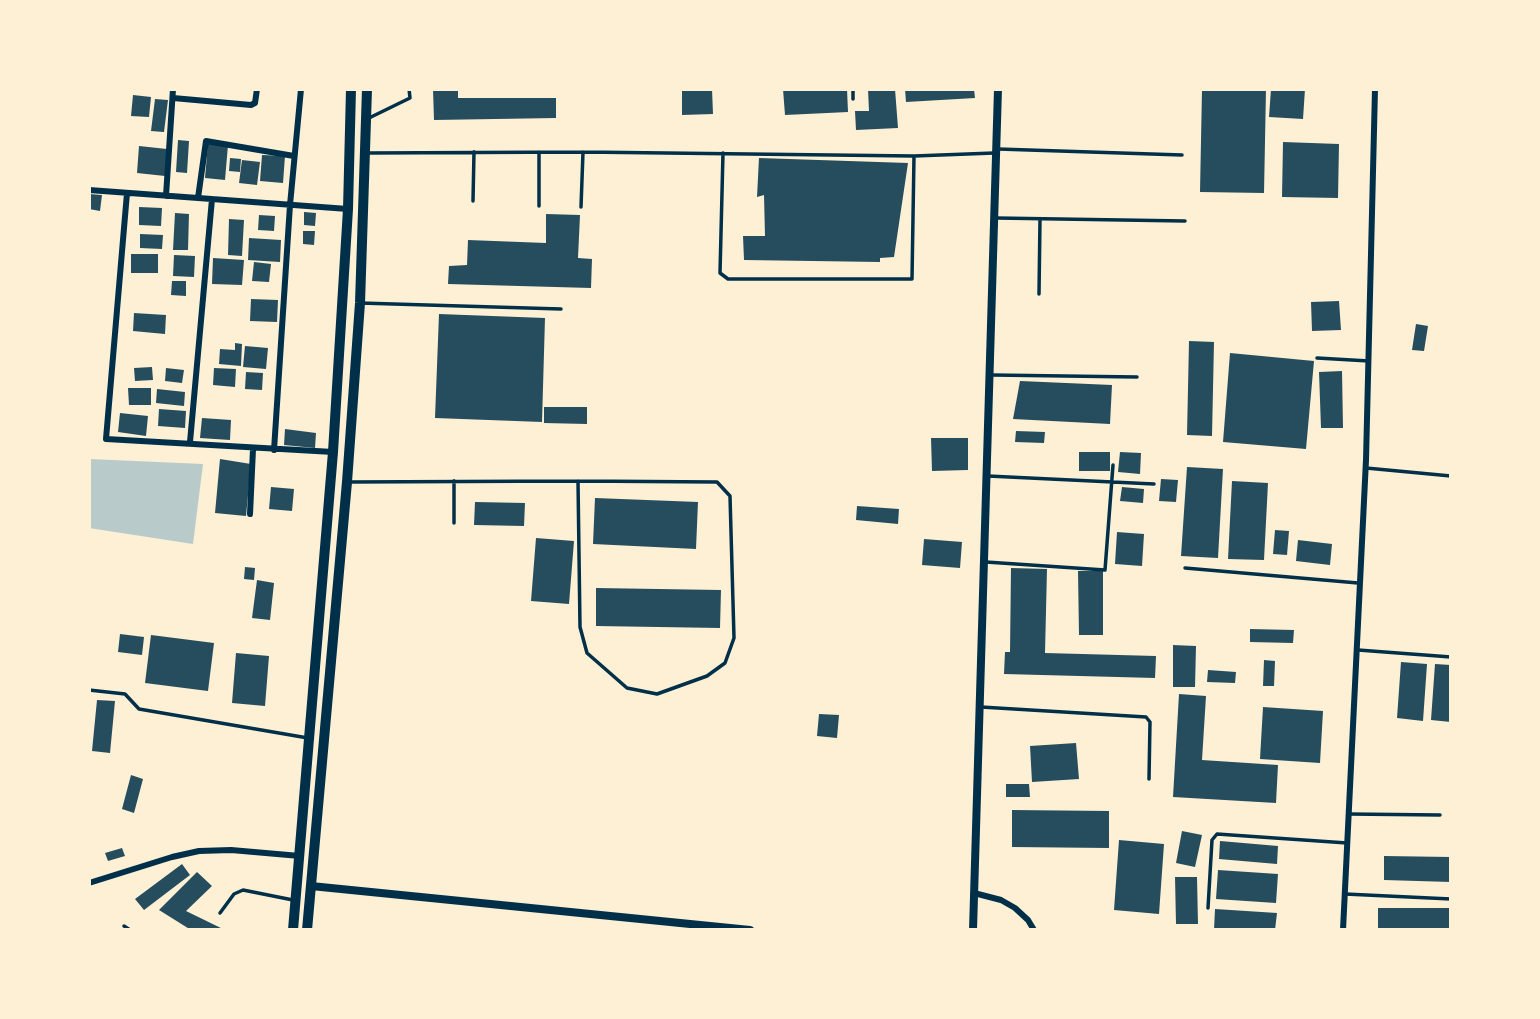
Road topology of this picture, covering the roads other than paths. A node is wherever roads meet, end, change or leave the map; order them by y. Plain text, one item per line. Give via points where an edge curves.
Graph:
1 (173, 89) edge
2 (257, 89) edge
3 (301, 89) edge
4 (351, 89) edge
5 (367, 89) edge
6 (410, 89) edge
7 (853, 89) edge
8 (998, 89) edge
9 (1375, 89) edge
10 (173, 98) junction
11 (853, 99) dead end
12 (366, 119) junction
13 (996, 151) junction
14 (474, 152) junction
15 (540, 152) junction
16 (583, 152) junction
17 (366, 153) junction
18 (723, 153) junction
19 (1182, 155) dead end
20 (295, 156) junction
21 (914, 156) junction
22 (89, 190) edge
23 (127, 193) junction
24 (166, 196) junction
25 (198, 198) junction
26 (212, 200) junction
27 (473, 201) dead end
28 (290, 205) junction
29 (539, 206) dead end
30 (580, 207) dead end
31 (348, 209) junction
32 (994, 218) junction
33 (1040, 219) junction
34 (1185, 221) dead end
35 (1039, 295) dead end
36 (360, 303) junction
37 (561, 309) dead end
38 (1317, 358) dead end
39 (1368, 361) junction
40 (989, 374) junction
41 (1138, 377) dead end
42 (190, 442) junction
43 (253, 449) junction
44 (274, 450) junction
45 (333, 452) junction
46 (1113, 464) dead end
47 (1366, 468) junction
48 (986, 476) junction
49 (1451, 477) edge
50 (454, 481) junction
51 (578, 481) junction
52 (347, 482) junction
53 (1112, 482) junction
54 (1154, 484) dead end
55 (250, 514) dead end
56 (454, 523) dead end
57 (984, 562) junction
58 (1185, 568) dead end
59 (1360, 583) junction
60 (1356, 650) junction
61 (1451, 657) edge
62 (89, 690) edge
63 (979, 707) junction
64 (310, 738) junction
65 (1149, 779) dead end
66 (1348, 814) junction
67 (1440, 815) dead end
68 (1347, 843) junction
69 (300, 856) junction
70 (89, 883) edge
71 (311, 886) junction
72 (974, 893) junction
73 (1345, 894) junction
74 (1451, 899) edge
75 (296, 900) junction
76 (1208, 908) dead end
77 (220, 913) dead end
78 (124, 926) dead end
79 (130, 930) edge
80 (293, 930) edge
81 (307, 930) edge
82 (750, 930) edge
83 (973, 930) edge
84 (1034, 930) edge
85 (1343, 930) edge

1 - 10 street
2 - 10 street via 255,103 250,105
3 - 20 street
4 - 31 main road
5 - 12 main road
6 - 12 lane via 410,98
7 - 11 lane
8 - 13 street
9 - 39 street
10 - 24 street
12 - 17 main road
13 - 19 lane
13 - 21 lane
13 - 32 street
14 - 15 lane
14 - 17 lane
14 - 27 lane
15 - 16 lane
15 - 29 lane
16 - 18 lane
16 - 30 lane
17 - 36 main road
18 - 21 lane
18 - 21 lane via 720,273 728,279 912,279
20 - 25 street via 206,141
20 - 28 street
22 - 23 street
23 - 24 street
23 - 42 street via 106,439
24 - 25 street
25 - 26 street
26 - 28 street
26 - 42 street
28 - 31 street
28 - 44 street
31 - 45 main road
32 - 33 lane
32 - 40 street
33 - 34 lane
33 - 35 lane
36 - 37 lane
36 - 52 main road
38 - 39 lane
39 - 47 street
40 - 41 lane
40 - 48 street
42 - 43 street
43 - 44 street
43 - 55 street
44 - 45 street
45 - 64 main road
46 - 53 lane
47 - 49 lane
47 - 59 street
48 - 53 lane
48 - 57 street
50 - 51 lane
50 - 52 lane
50 - 56 lane
51 - 51 lane via 580,627 587,653 627,688 657,694 707,676 725,663 734,638 728,492 713,481
52 - 71 main road
53 - 54 lane
53 - 57 lane via 1105,570
57 - 63 street
58 - 59 lane
59 - 60 street
60 - 61 lane
60 - 66 street
62 - 64 lane via 125,694 139,709
63 - 65 lane via 1146,717 1150,722
63 - 72 street
64 - 69 main road
66 - 67 lane
66 - 68 street
68 - 73 street
68 - 76 lane via 1217,834 1212,840
69 - 70 street via 199,851
69 - 75 main road
71 - 81 main road
71 - 82 street
72 - 83 street
72 - 84 street via 1015,908
73 - 74 lane
73 - 85 street
75 - 77 lane via 243,890 234,894
75 - 80 main road
78 - 79 lane

